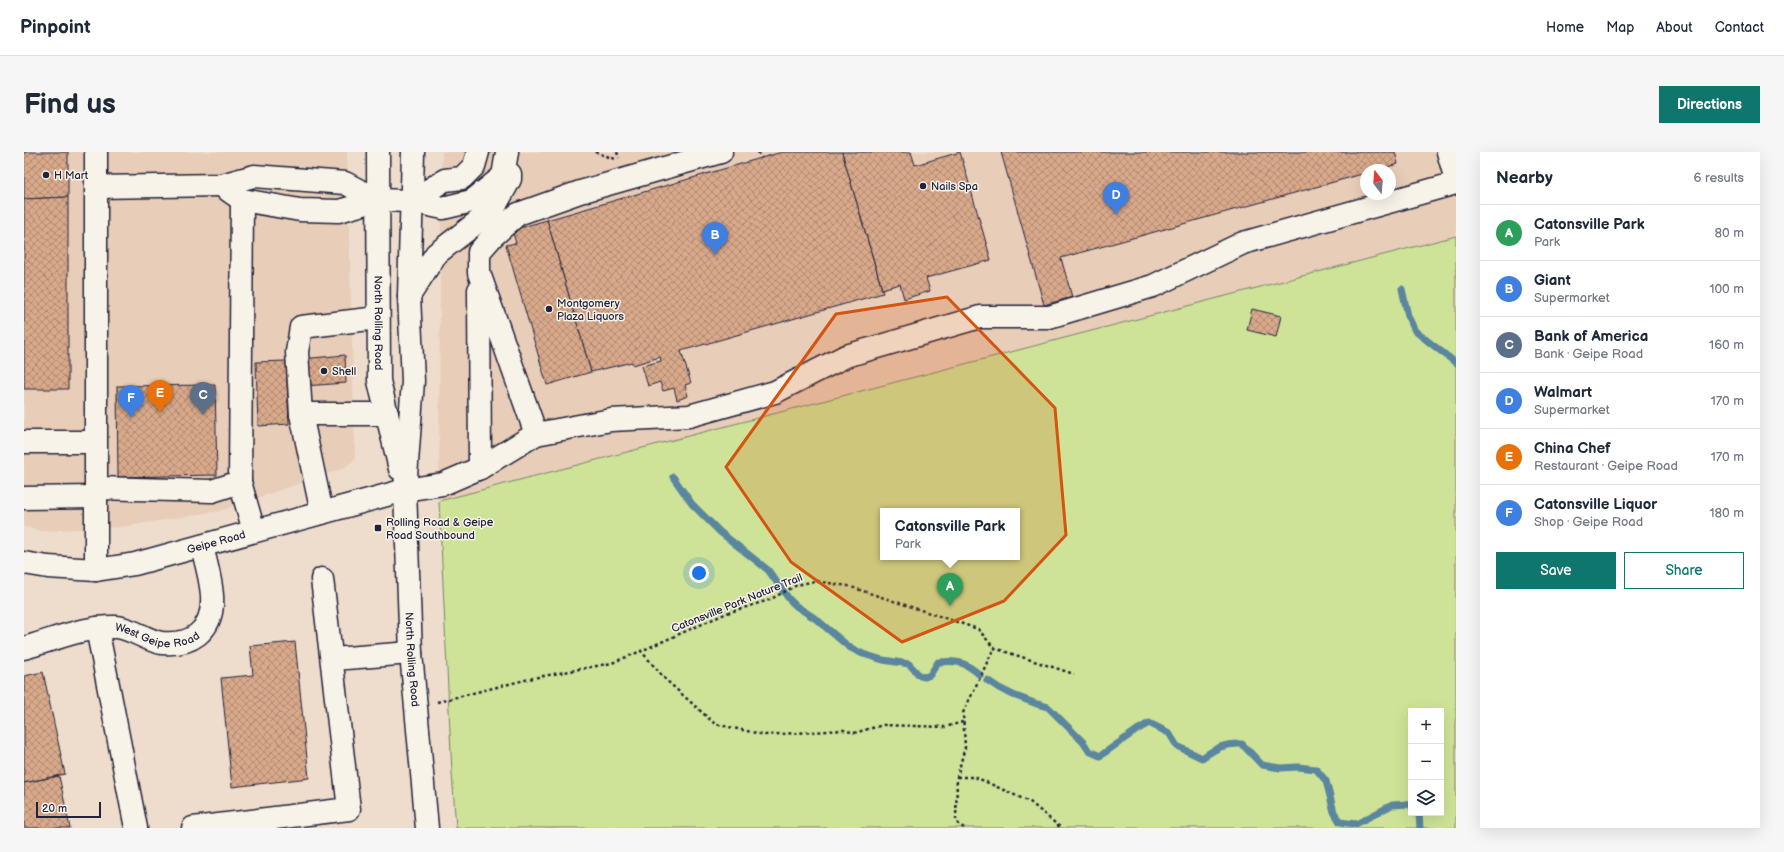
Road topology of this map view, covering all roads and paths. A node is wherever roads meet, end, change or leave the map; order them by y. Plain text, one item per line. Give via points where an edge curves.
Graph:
1 (96, 152) edge
2 (378, 152) edge
3 (413, 152) edge
4 (478, 152) edge
5 (508, 152) edge
6 (595, 152) edge
7 (721, 152) edge
8 (758, 152) edge
9 (1448, 152) edge
10 (762, 158) dead end
11 (620, 160) dead end
12 (1456, 182) edge
13 (221, 185) junction
14 (97, 187) junction
15 (242, 200) junction
16 (377, 200) junction
17 (411, 201) junction
18 (479, 273) junction
19 (408, 296) junction
20 (378, 318) junction
21 (301, 414) junction
22 (386, 414) junction
23 (536, 434) junction
24 (24, 442) edge
25 (95, 442) junction
26 (480, 468) junction
27 (240, 482) junction
28 (405, 490) junction
29 (96, 493) junction
30 (24, 498) edge
31 (322, 513) junction
32 (254, 531) junction
33 (202, 546) junction
34 (24, 563) edge
35 (96, 570) junction
36 (322, 579) dead end
37 (97, 628) junction
38 (24, 648) edge
39 (994, 648) junction
40 (641, 651) junction
41 (411, 653) junction
42 (333, 659) junction
43 (1074, 674) dead end
44 (417, 707) junction
45 (964, 722) junction
46 (957, 777) junction
47 (136, 828) edge
48 (193, 828) edge
49 (427, 828) edge
50 (964, 828) edge
51 (1061, 828) edge

1 - 14 main road
2 - 16 main road, North Rolling Road
3 - 17 main road, North Rolling Road
4 - 17 main road via 474,166 462,178 445,180
5 - 17 main road via 503,176 472,201 443,208
5 - 19 main road via 510,179 493,210 436,254
6 - 11 path
7 - 18 main road via 580,192 518,214 479,252
8 - 10 path
9 - 12 main road
12 - 23 main road via 1243,243 1153,286 1049,317 980,317 846,356 775,392 689,416 611,420
13 - 14 main road
13 - 15 main road
13 - 16 main road via 254,176 345,183
14 - 25 main road
15 - 16 main road via 300,210 339,211
15 - 27 main road
16 - 17 main road
16 - 20 main road, North Rolling Road
17 - 19 main road, North Rolling Road
18 - 23 main road
18 - 26 main road
19 - 28 main road, North Rolling Road via 413,381
20 - 21 main road via 301,327 297,352
20 - 22 main road, North Rolling Road via 379,381
21 - 22 main road
21 - 31 main road
22 - 28 main road, North Rolling Road
23 - 26 main road, Geipe Road
24 - 25 main road
25 - 29 main road
26 - 28 main road, Geipe Road via 443,484
27 - 29 main road via 212,491
27 - 32 main road
28 - 31 main road, Geipe Road
28 - 41 main road, North Rolling Road
29 - 30 main road
29 - 35 main road
31 - 32 main road, Geipe Road
32 - 33 main road, Geipe Road
33 - 35 main road, Geipe Road via 136,564
33 - 37 main road, West Geipe Road via 210,584 212,615 205,628 193,638 178,643 162,643 118,627
34 - 35 main road, Geipe Road
36 - 42 main road
37 - 38 main road, West Geipe Road
37 - 47 main road
39 - 40 path, Catonsville Park Nature Trail via 978,629 848,586 815,581 797,585 769,600 727,614
39 - 43 path
39 - 45 path via 963,713
40 - 44 path, Catonsville Park Nature Trail via 612,663 533,678
40 - 45 path via 666,680 715,724 765,735 844,730 854,733 883,725 946,727
41 - 42 main road
41 - 44 main road, North Rolling Road
42 - 48 main road via 349,809
44 - 49 main road, North Rolling Road
45 - 46 path via 965,747
46 - 50 path via 956,822
46 - 51 path via 975,777 1030,802

